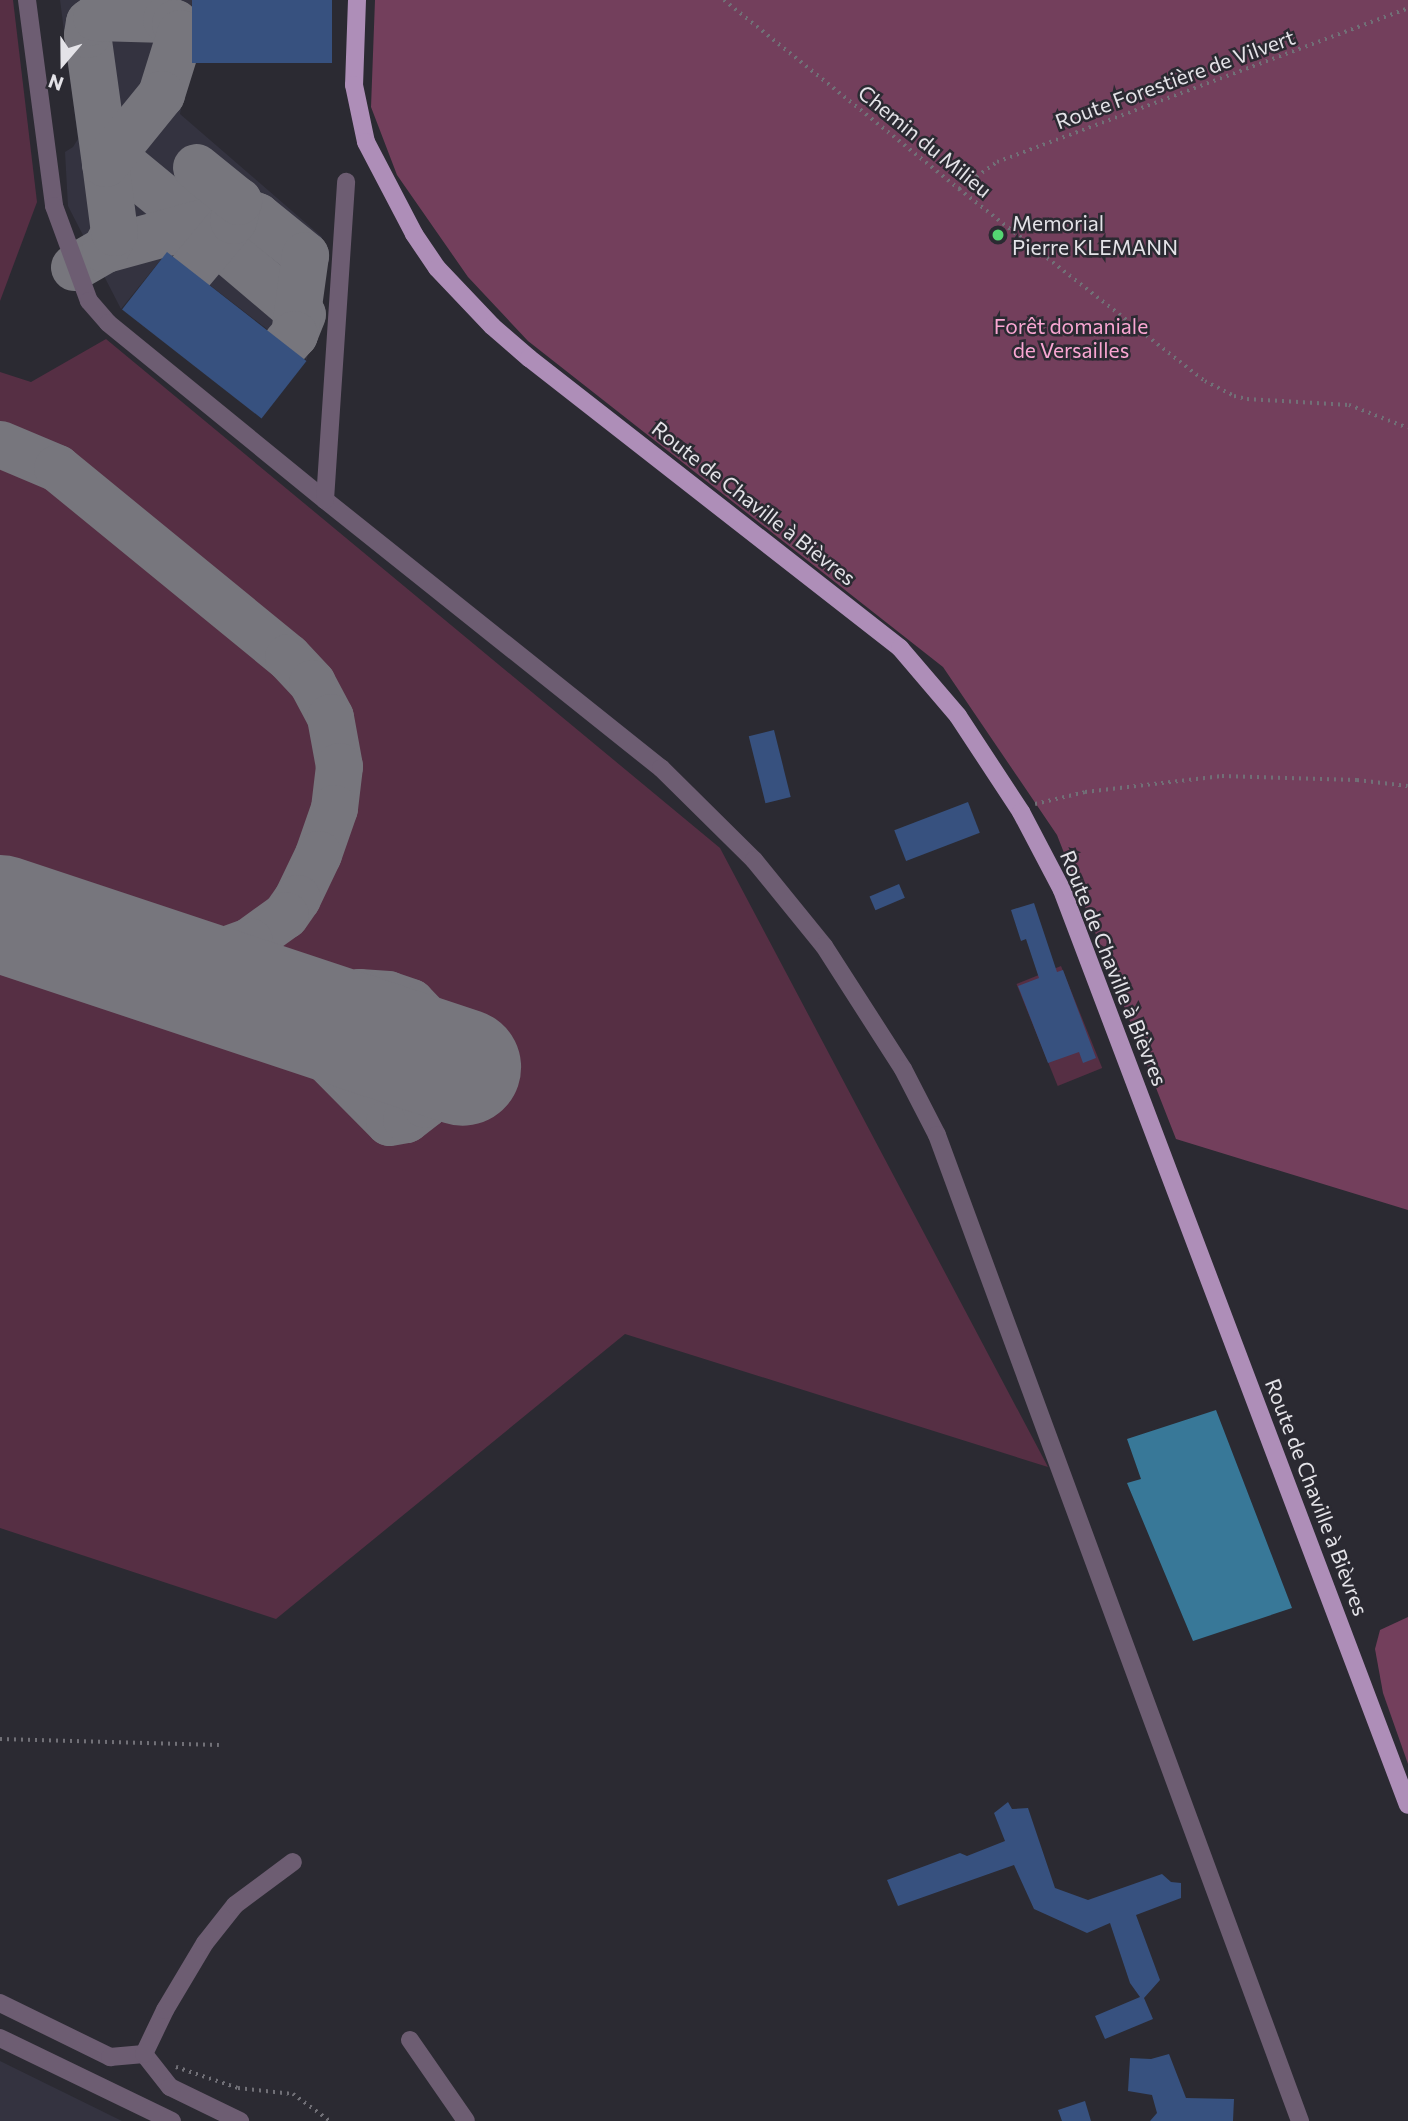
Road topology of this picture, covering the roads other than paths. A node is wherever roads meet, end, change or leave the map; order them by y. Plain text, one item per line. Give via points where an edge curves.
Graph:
1 (27, 0) edge
2 (357, 0) edge
3 (346, 182) dead end
4 (325, 500) junction
5 (1408, 1805) edge
6 (293, 1862) dead end
7 (0, 2003) edge
8 (0, 2038) edge
9 (410, 2040) dead end
10 (144, 2054) junction
11 (172, 2121) edge
12 (240, 2121) edge
13 (466, 2121) edge
14 (1300, 2121) edge

1 - 4 street via 54,206 89,301 108,323
2 - 5 main road, Route de Chaville à Bièvres via 356,98 366,142 437,268 492,326 900,648 958,716 1021,811 1072,915
3 - 4 street
4 - 14 street via 661,768 754,860 824,946 903,1069 937,1135
6 - 10 street via 236,1905 205,1943 164,2010
7 - 10 street via 110,2057
8 - 11 street
9 - 13 street
10 - 12 street via 170,2087

